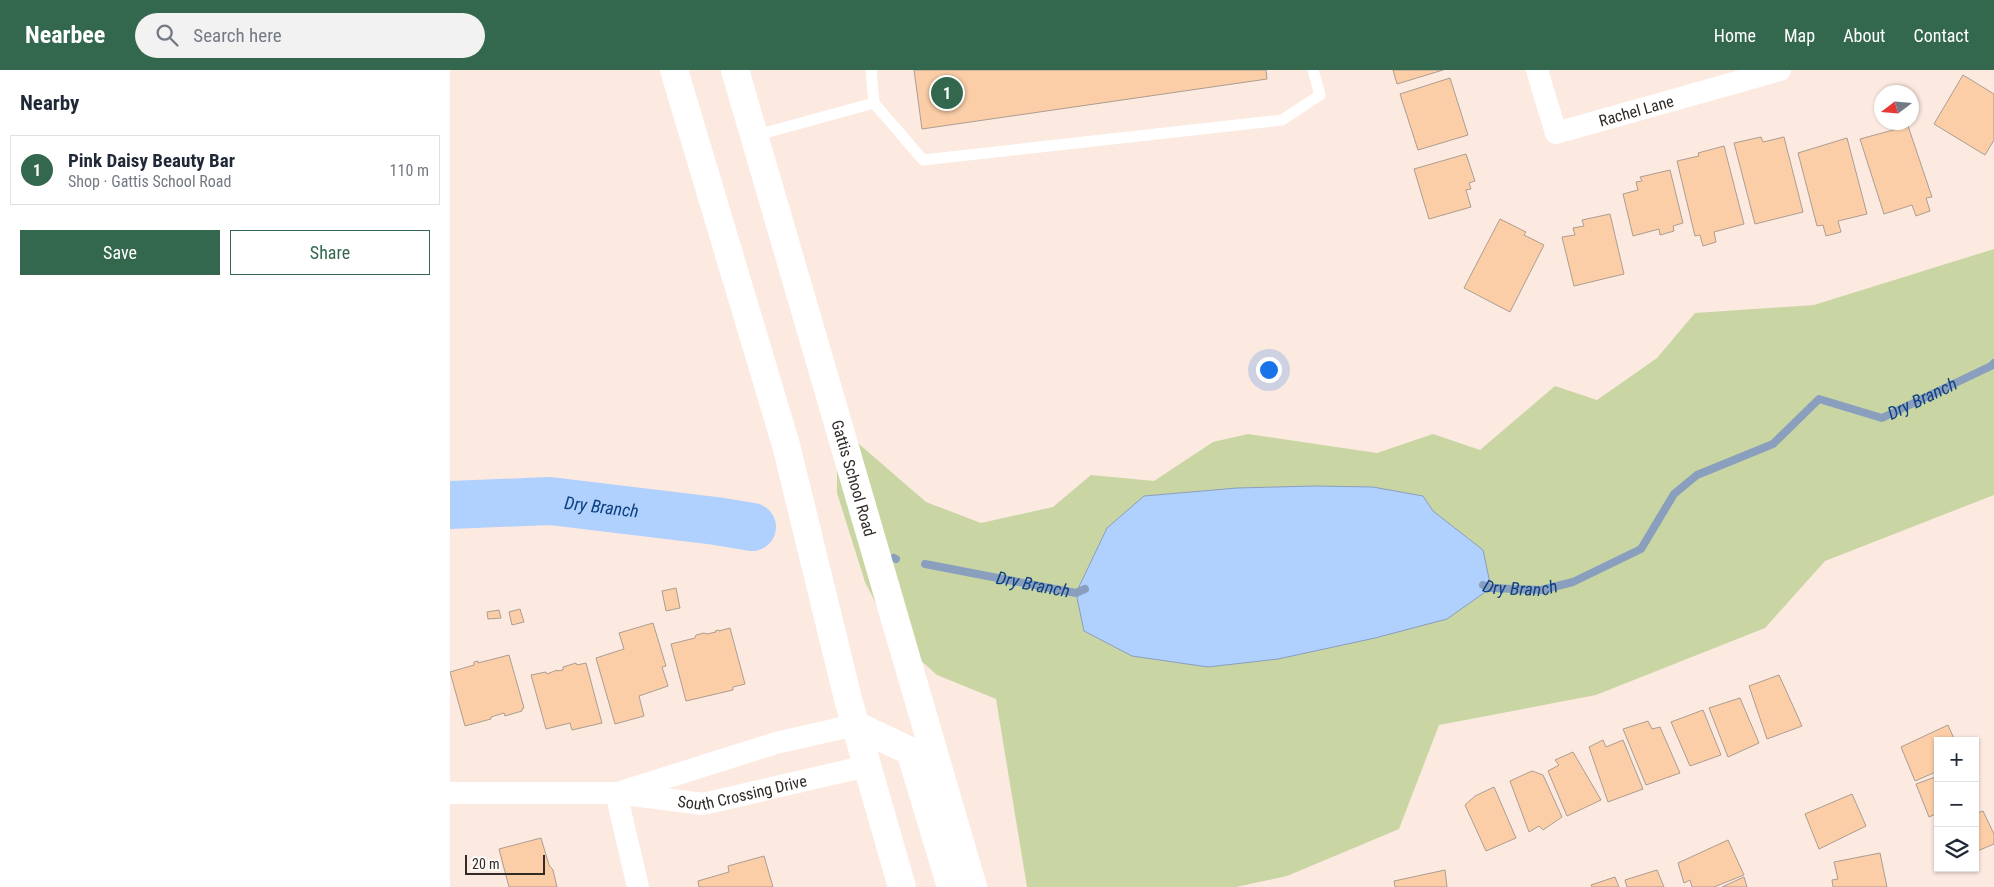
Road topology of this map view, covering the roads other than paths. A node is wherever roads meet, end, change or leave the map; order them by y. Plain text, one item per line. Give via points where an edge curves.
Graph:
1 (674, 70) edge
2 (735, 70) edge
3 (871, 70) edge
4 (1312, 70) edge
5 (1536, 70) edge
6 (1780, 70) edge
7 (874, 103) junction
8 (754, 136) junction
9 (855, 725) junction
10 (867, 766) junction
11 (450, 793) edge
12 (616, 793) junction
13 (638, 887) edge
14 (902, 887) edge
15 (951, 887) edge
16 (973, 887) edge

1 - 9 main road via 786,445
2 - 8 main road, Gattis School Road
3 - 7 lane
4 - 7 lane via 1320,95 1282,120 923,160
5 - 6 street, Rachel Lane via 1556,133
7 - 8 lane
8 - 16 main road, Gattis School Road
9 - 10 main road
9 - 12 street, South Crossing Drive via 776,743
9 - 15 main road via 910,751
10 - 12 street, South Crossing Drive via 703,804
10 - 14 main road
11 - 12 street, South Crossing Drive
12 - 13 street

